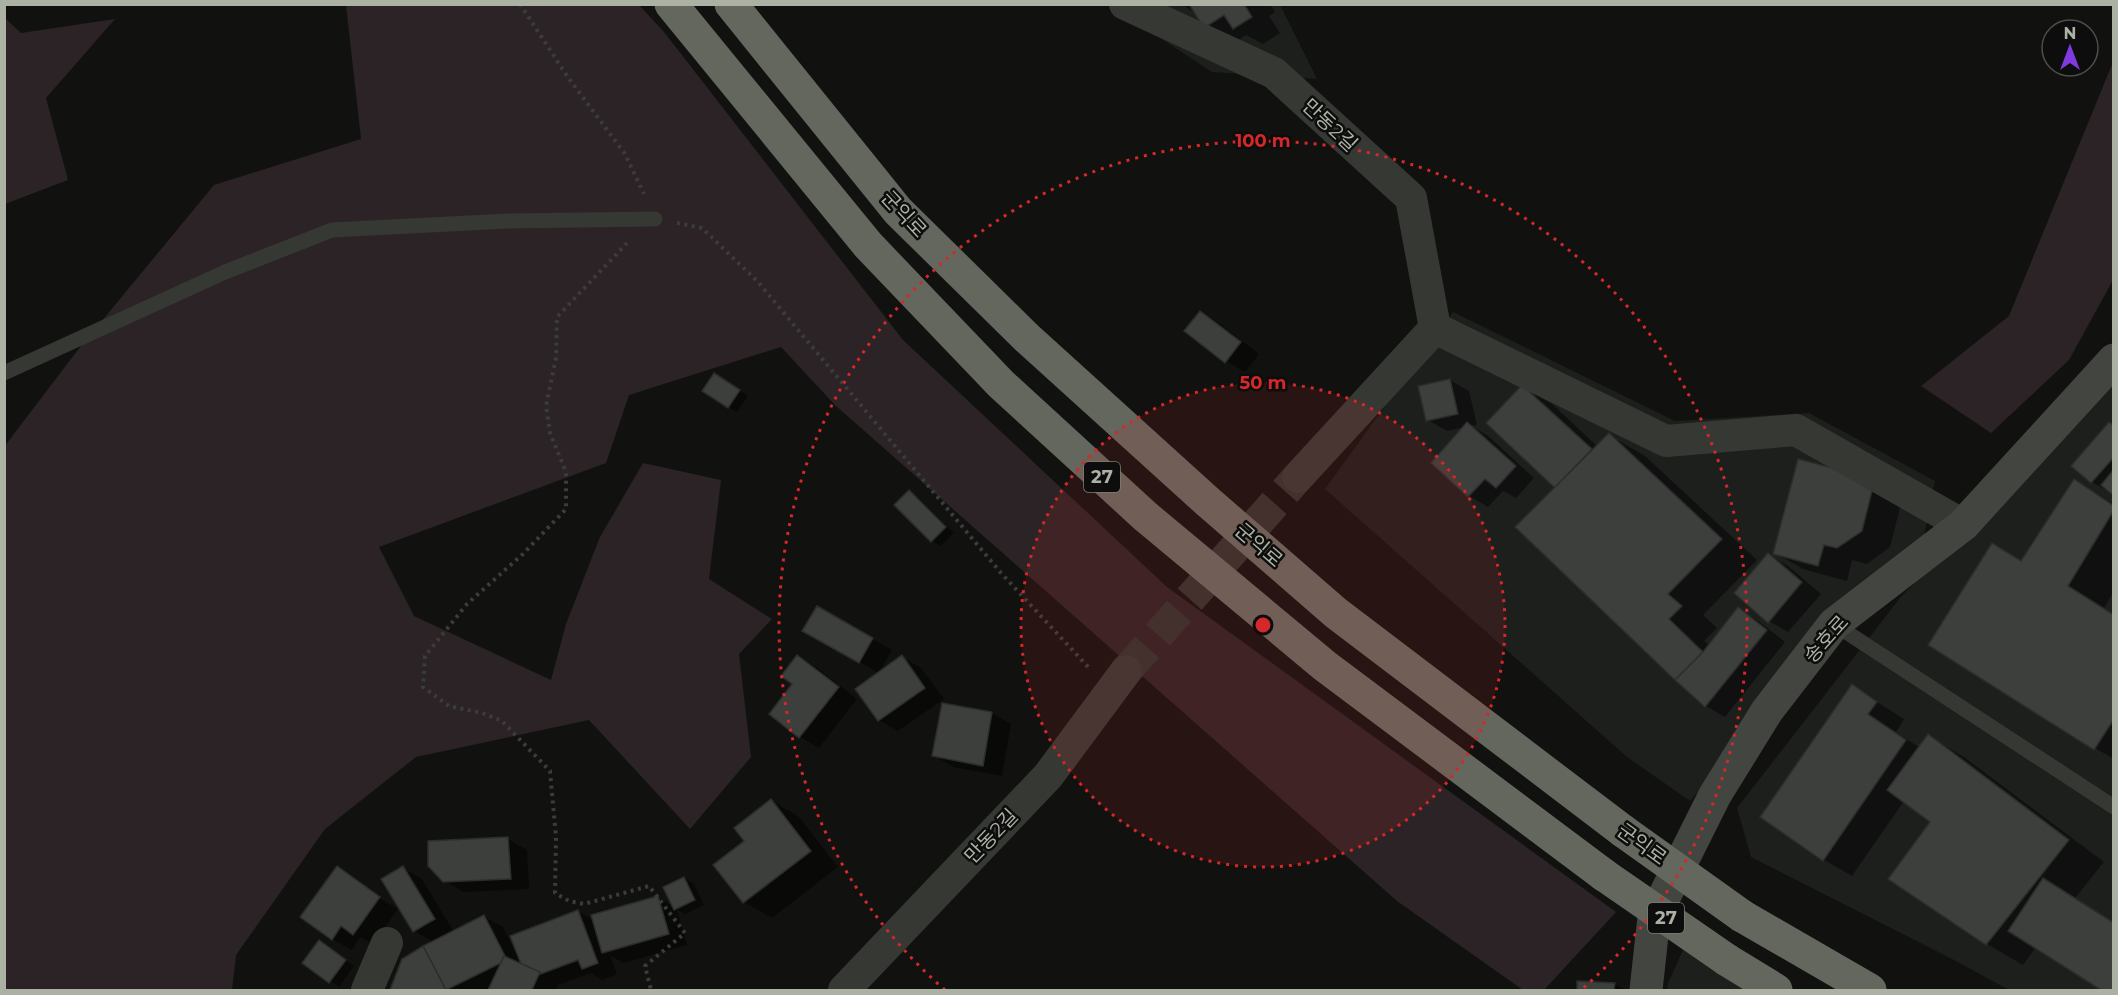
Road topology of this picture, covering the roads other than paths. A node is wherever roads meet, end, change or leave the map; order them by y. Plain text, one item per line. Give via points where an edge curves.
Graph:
1 (671, 4) edge
2 (731, 4) edge
3 (1125, 4) edge
4 (656, 219) road end
5 (1435, 328) junction
6 (2114, 360) edge
7 (4, 373) edge
8 (1298, 477) tunnel mouth
9 (1963, 525) junction
10 (1834, 624) junction
11 (1118, 681) tunnel mouth
12 (2114, 807) edge
13 (387, 943) dead end
14 (367, 990) edge
15 (844, 990) edge
16 (1646, 990) edge
17 (1776, 990) edge
18 (1870, 990) edge

1 - 17 highway, 27, bridge via 868,245 1001,384 1145,516 1325,666 1604,875
2 - 18 highway, 군익로 / 27, bridge via 898,211 1027,338 1336,613 1623,831 1742,916
3 - 5 street, 만동2길 via 1274,73 1411,198
4 - 7 lane via 508,221 332,230 225,272
5 - 8 street
5 - 9 street via 1666,441 1796,430
6 - 9 main road, 송호로
9 - 10 main road, 송호로
10 - 12 lane
10 - 16 main road, 송호로 via 1767,711 1715,795 1654,917
11 - 15 street, 만동2길 via 1048,776
13 - 14 street

